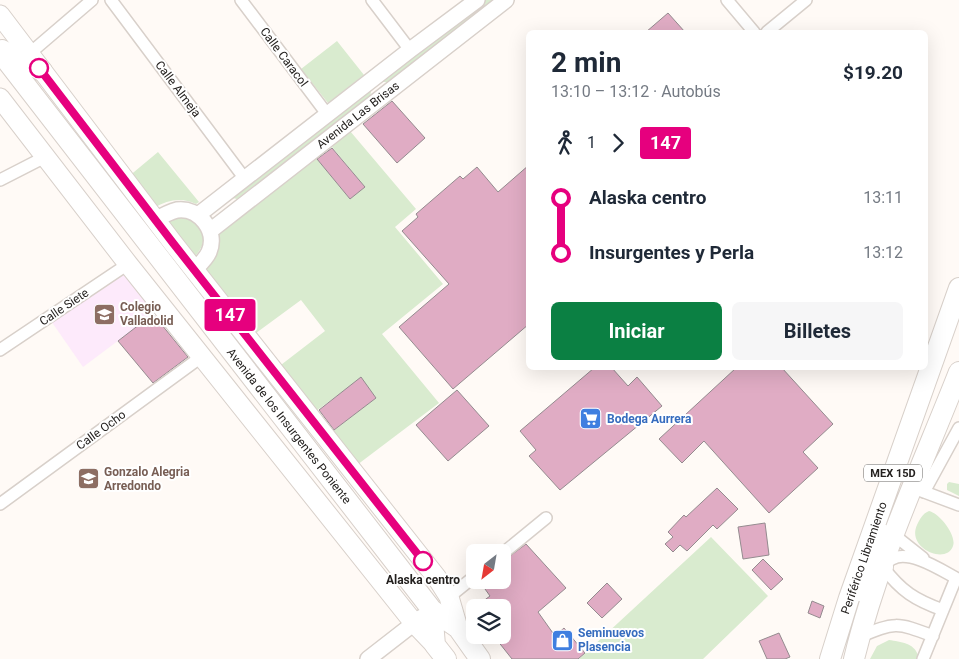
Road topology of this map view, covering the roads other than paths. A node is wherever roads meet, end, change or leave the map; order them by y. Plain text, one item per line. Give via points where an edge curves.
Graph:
1 (92, 0) edge
2 (111, 0) edge
3 (241, 0) edge
4 (372, 0) edge
5 (477, 0) edge
6 (506, 0) edge
7 (727, 0) edge
8 (806, 0) edge
9 (0, 15) edge
10 (752, 30) edge
11 (769, 30) edge
12 (410, 50) junction
13 (0, 51) edge
14 (29, 54) junction
15 (42, 71) junction
16 (0, 98) edge
17 (327, 114) junction
18 (45, 157) junction
19 (245, 179) junction
20 (0, 180) edge
21 (222, 196) junction
22 (234, 212) junction
23 (198, 215) junction
24 (155, 220) junction
25 (210, 230) junction
26 (128, 264) junction
27 (194, 270) junction
28 (959, 288) edge
29 (948, 318) junction
30 (0, 350) edge
31 (201, 357) junction
32 (959, 372) edge
33 (959, 428) edge
34 (921, 464) junction
35 (918, 490) junction
36 (0, 504) edge
37 (959, 506) edge
38 (546, 518) dead end
39 (894, 535) junction
40 (511, 547) edge
41 (883, 567) junction
42 (937, 568) junction
43 (466, 583) edge
44 (449, 597) junction
45 (432, 610) junction
46 (943, 610) junction
47 (414, 623) junction
48 (458, 628) junction
49 (933, 636) junction
50 (859, 637) junction
51 (440, 652) edge
52 (368, 659) edge
53 (480, 659) edge
54 (828, 659) edge
55 (839, 659) edge
56 (854, 659) edge
57 (863, 659) edge
58 (922, 659) edge

1 - 14 street
2 - 19 street, Calle Almeja
3 - 17 street, Calle Caracol
4 - 12 street
5 - 12 street, Avenida Las Brisas
6 - 22 street, Avenida Las Brisas
7 - 10 street
8 - 11 street
9 - 14 main road, Avenida de los Insurgentes Poniente
12 - 17 street, Avenida Las Brisas
13 - 15 highway
13 - 45 highway, Avenida de los Insurgentes Poniente
14 - 15 main road, Avenida de los Insurgentes Poniente
15 - 24 main road, Avenida de los Insurgentes Poniente
16 - 18 main road, Avenida de los Insurgentes Poniente
17 - 19 street, Avenida Las Brisas
18 - 20 street
18 - 26 main road, Avenida de los Insurgentes Poniente
19 - 21 street, Avenida Las Brisas
21 - 22 street
21 - 23 street, Avenida Las Brisas
22 - 25 street, Avenida Las Brisas
23 - 24 street via 179,210
23 - 25 street
24 - 27 main road, Avenida de los Insurgentes Poniente
25 - 27 street via 210,250
26 - 30 street, Calle Siete
26 - 31 main road, Avenida de los Insurgentes Poniente
27 - 44 main road, Avenida de los Insurgentes Poniente
28 - 29 highway, Periférico Libramiento / MEX 15D
29 - 34 highway via 935,372
29 - 54 highway, Periférico Libramiento / MEX 15D
31 - 36 street, Calle Ocho
31 - 47 main road, Avenida de los Insurgentes Poniente
32 - 34 highway, MEX 15D
33 - 34 street
34 - 35 highway, MEX 15D
34 - 41 highway via 879,536 878,560
35 - 37 street
35 - 39 highway, MEX 15D
38 - 40 street
39 - 41 highway, MEX 15D
39 - 42 street
41 - 42 street via 893,558 905,556
41 - 46 street via 895,583 913,597
41 - 50 highway, MEX 15D
41 - 55 highway via 873,570 861,587
42 - 46 street via 956,578
43 - 44 street
44 - 45 street
44 - 48 main road, Avenida de los Insurgentes Poniente
45 - 47 street
45 - 48 highway, Avenida de los Insurgentes Poniente
45 - 51 highway, Avenida de los Insurgentes Poniente
46 - 49 street
47 - 51 main road, Avenida de los Insurgentes Poniente
47 - 52 street
48 - 53 highway, Avenida de los Insurgentes Poniente
49 - 50 street via 899,625
49 - 58 street
50 - 56 highway, MEX 15D
50 - 57 highway

